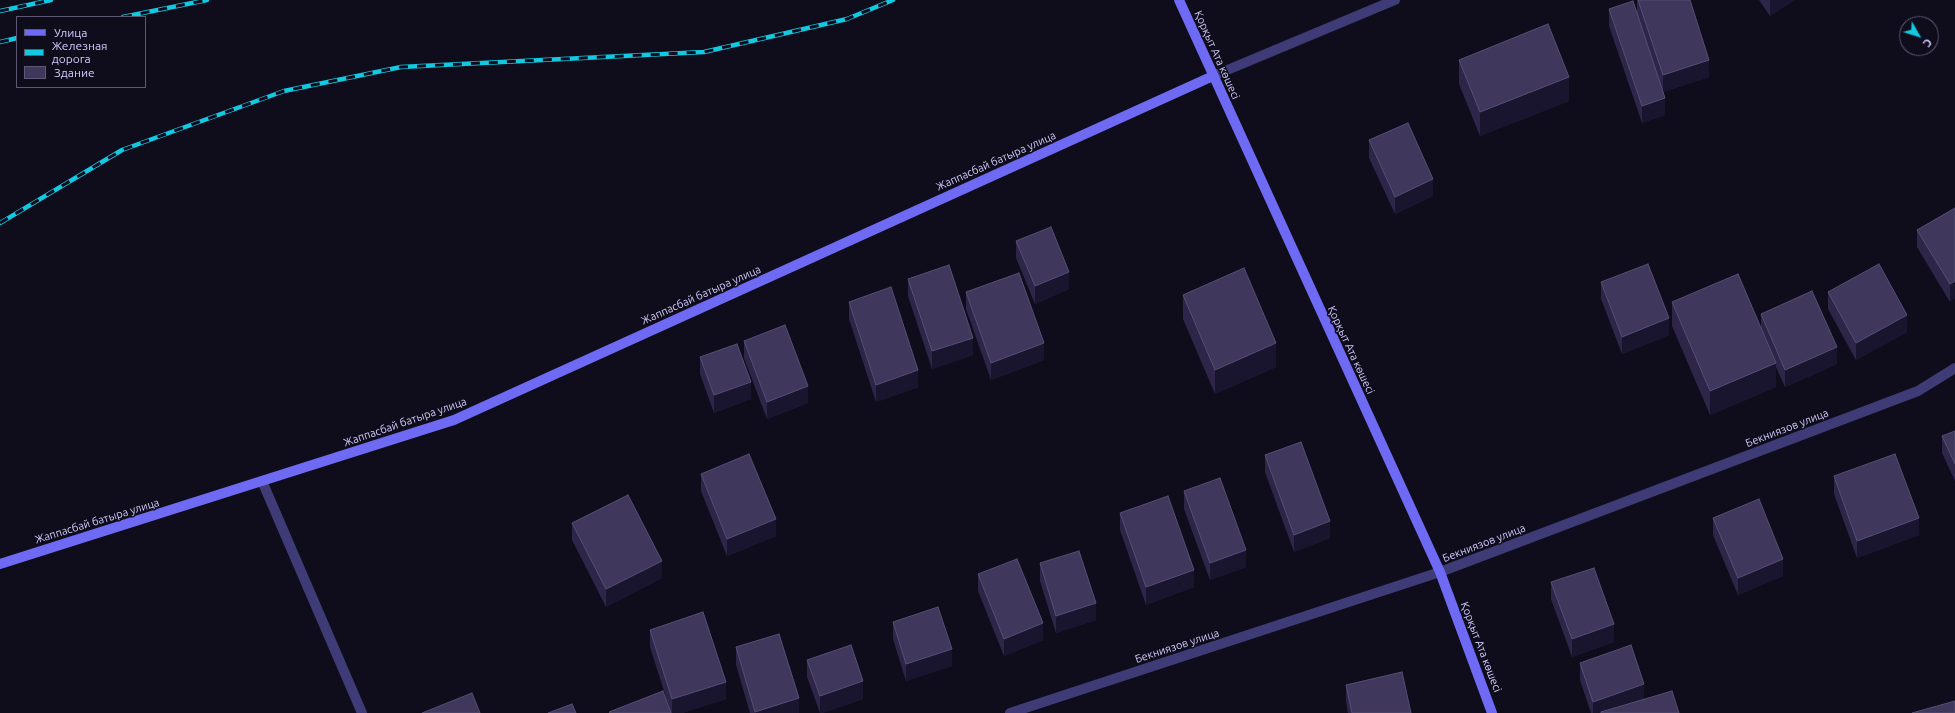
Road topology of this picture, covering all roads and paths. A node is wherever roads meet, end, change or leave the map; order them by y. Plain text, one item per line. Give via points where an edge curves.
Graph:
1 (1179, 0) edge
2 (1395, 0) edge
3 (1212, 76) junction
4 (1955, 368) edge
5 (262, 482) junction
6 (0, 564) edge
7 (1440, 572) junction
8 (362, 713) edge
9 (1010, 713) edge
10 (1492, 713) edge

1 - 3 main road, Қорқыт Ата көшесі
2 - 3 street, Жаппасбай батыра улица
3 - 5 main road, Жаппасбай батыра улица via 454,420
3 - 7 main road, Қорқыт Ата көшесі
4 - 7 street, Бекниязов улица via 1918,391
5 - 6 main road, Жаппасбай батыра улица
5 - 8 street
7 - 9 street, Бекниязов улица
7 - 10 main road, Қорқыт Ата көшесі

